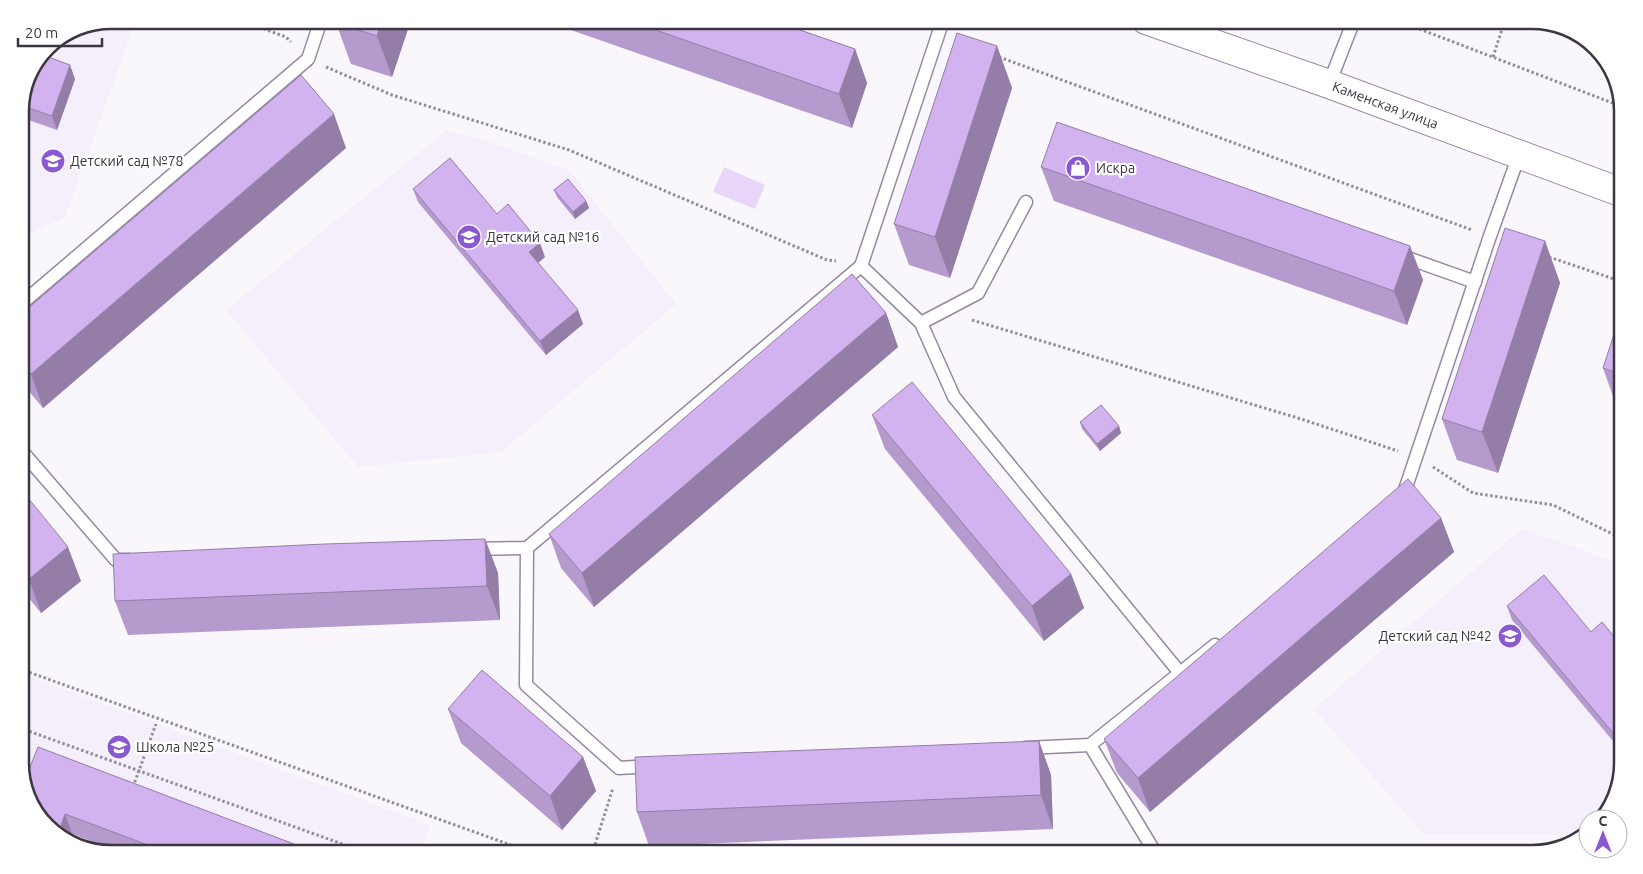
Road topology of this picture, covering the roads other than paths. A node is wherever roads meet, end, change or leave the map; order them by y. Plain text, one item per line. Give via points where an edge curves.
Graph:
1 (318, 29) edge
2 (941, 29) edge
3 (1172, 29) edge
4 (1350, 29) edge
5 (1328, 84) junction
6 (1519, 155) junction
7 (1614, 190) edge
8 (1026, 202) dead end
9 (1391, 252) edge
10 (861, 266) junction
11 (1475, 282) junction
12 (29, 297) edge
13 (921, 323) junction
14 (29, 459) edge
15 (1396, 501) edge
16 (527, 548) junction
17 (457, 549) edge
18 (145, 559) edge
19 (1226, 636) edge
20 (1180, 673) junction
21 (1090, 745) junction
22 (1011, 749) edge
23 (658, 766) edge
24 (1151, 845) edge

1 - 12 lane via 308,59
2 - 10 lane
3 - 5 street, Каменская улица
4 - 5 lane
5 - 6 street, Каменская улица
6 - 7 street, Каменская улица
6 - 11 lane
8 - 13 lane via 978,293
9 - 11 lane
10 - 13 lane
10 - 16 lane
11 - 15 lane via 1403,495
13 - 20 lane via 954,397
14 - 18 lane via 116,560
16 - 17 lane
16 - 23 lane via 526,685 619,768
19 - 20 lane
20 - 21 lane
21 - 22 lane
21 - 24 lane

